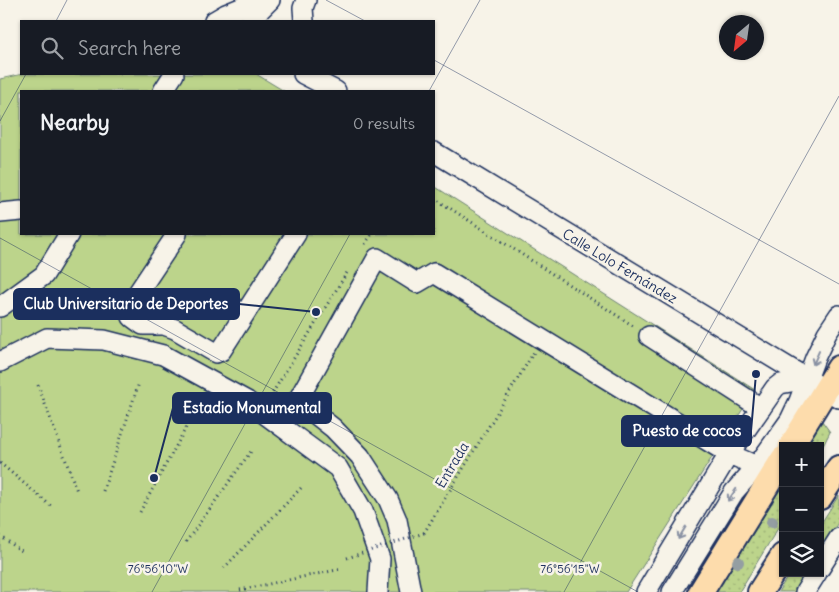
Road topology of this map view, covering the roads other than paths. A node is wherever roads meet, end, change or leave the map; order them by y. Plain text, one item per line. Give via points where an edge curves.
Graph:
1 (260, 0) edge
2 (270, 0) edge
3 (306, 0) edge
4 (216, 20) edge
5 (252, 20) edge
6 (304, 20) edge
7 (173, 75) edge
8 (305, 75) edge
9 (325, 83) edge
10 (164, 90) edge
11 (435, 153) edge
12 (20, 211) edge
13 (0, 213) edge
14 (68, 235) edge
15 (176, 235) edge
16 (295, 235) edge
17 (0, 307) edge
18 (839, 315) edge
19 (649, 336) road end
20 (0, 362) edge
21 (839, 368) edge
22 (824, 389) edge
23 (761, 408) junction
24 (793, 442) edge
25 (730, 454) junction
26 (779, 465) edge
27 (757, 466) junction
28 (839, 468) edge
29 (824, 491) edge
30 (839, 538) edge
31 (779, 562) edge
32 (824, 562) edge
33 (378, 592) edge
34 (411, 592) edge
35 (646, 592) edge
36 (672, 592) edge
37 (701, 592) edge
38 (760, 592) edge

1 - 4 street
2 - 5 street
3 - 6 street
7 - 10 street
8 - 9 street
11 - 22 street, Calle Lolo Fernández
12 - 13 street
14 - 17 street via 44,275
15 - 16 street via 128,306 132,316 143,325 164,324 216,353 221,351
18 -> 22 street via 827,333
19 - 23 street
20 - 33 street via 47,338 104,340 163,355 247,401 338,468 363,510 380,559
21 - 22 main road
22 - 23 street via 780,384
22 - 24 main road
22 - 27 street via 800,401
23 - 25 street
25 - 27 street
25 - 34 street via 434,273 417,283 377,258 299,398 360,456 388,499 397,520
25 -> 35 street
26 - 37 main road
27 -> 36 street via 734,492
28 - 29 main road
30 - 32 street
31 - 38 main road

